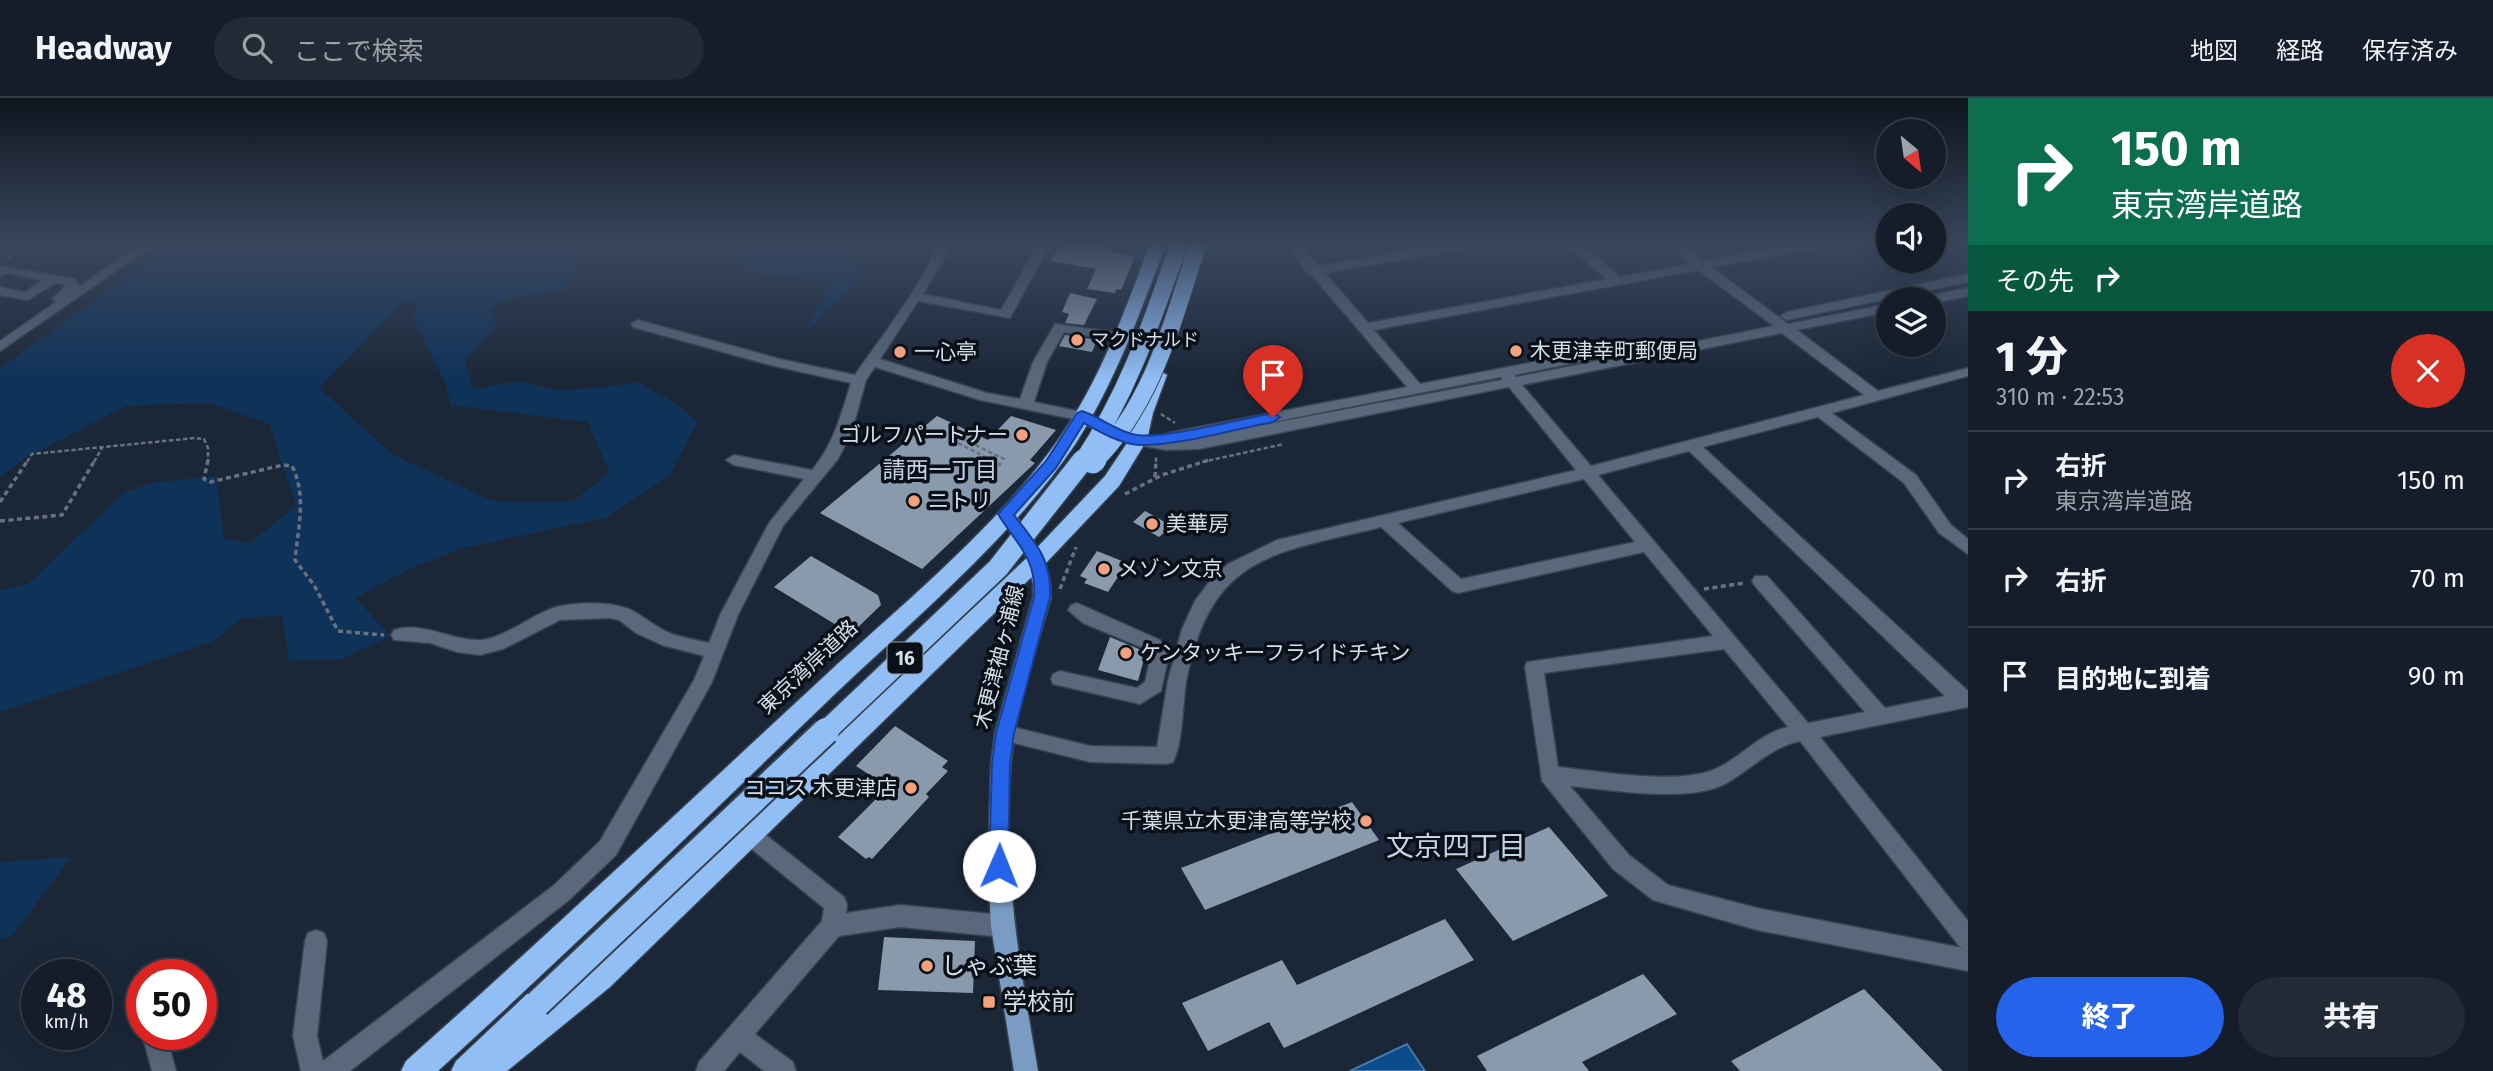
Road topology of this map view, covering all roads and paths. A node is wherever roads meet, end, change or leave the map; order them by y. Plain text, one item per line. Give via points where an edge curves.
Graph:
1 (37, 289) edge
2 (70, 289) edge
3 (82, 289) edge
4 (919, 289) edge
5 (1019, 289) edge
6 (1140, 289) edge
7 (1162, 289) edge
8 (1183, 289) edge
9 (1185, 289) edge
10 (1330, 289) edge
11 (1572, 289) edge
12 (1731, 289) edge
13 (1914, 289) edge
14 (0, 291) edge
15 (1968, 292) edge
16 (915, 296) junction
17 (1946, 296) edge
18 (1876, 310) edge
19 (42, 317) junction
20 (1773, 319) junction
21 (638, 324) dead end
22 (1364, 328) junction
23 (1786, 328) junction
24 (1122, 337) junction
25 (0, 347) edge
26 (870, 361) junction
27 (1968, 372) edge
28 (1509, 378) junction
29 (859, 380) junction
30 (1416, 388) junction
31 (1877, 397) junction
32 (1025, 405) junction
33 (1820, 411) junction
34 (1159, 413) dead end
35 (1082, 416) junction
36 (1179, 424) dead end
37 (963, 439) dead end
38 (1138, 440) junction
39 (958, 443) dead end
40 (1288, 443) dead end
41 (1692, 444) junction
42 (102, 448) junction
43 (734, 460) dead end
44 (1006, 460) dead end
45 (1001, 465) dead end
46 (1589, 471) junction
47 (816, 475) junction
48 (1070, 478) junction
49 (1122, 497) dead end
50 (0, 502) edge
51 (1006, 514) junction
52 (1384, 520) junction
53 (0, 521) edge
54 (1648, 545) junction
55 (1076, 546) dead end
56 (1968, 548) edge
57 (1038, 559) junction
58 (1761, 581) joint
59 (1696, 590) dead end
60 (1059, 591) dead end
61 (1077, 610) dead end
62 (400, 635) joint
63 (1728, 641) junction
64 (715, 652) junction
65 (1060, 679) dead end
66 (1965, 699) edge
67 (1881, 715) junction
68 (1802, 730) junction
69 (1005, 733) junction
70 (1549, 775) junction
71 (750, 835) junction
72 (833, 926) junction
73 (1002, 926) junction
74 (1968, 939) edge
75 (316, 941) dead end
76 (1968, 960) edge
77 (738, 1036) junction
78 (158, 1050) edge
79 (164, 1071) edge
80 (313, 1071) edge
81 (330, 1071) edge
82 (416, 1071) edge
83 (466, 1071) edge
84 (484, 1071) edge
85 (708, 1071) edge
86 (784, 1071) edge
87 (1026, 1071) edge

1 - 14 street via 27,296
2 - 19 street
3 - 19 street
4 - 16 street
5 - 16 street via 1005,315
6 - 24 highway, 東京湾岸道路 / 16
7 - 48 highway, 16, bridge via 1123,393
8 - 48 highway, 16, bridge via 1138,402 1104,454
9 - 38 highway, 16
10 - 22 street
11 - 22 street
12 - 20 street
13 - 20 street
15 - 17 street
16 - 26 street
18 - 23 street
19 - 25 street
20 - 23 street
20 - 28 street
21 - 29 street via 814,373
22 - 30 street
23 - 28 street
23 - 31 street
24 - 32 street via 1060,327 1049,348 1048,363 1031,386
24 - 35 highway, 東京湾岸道路 / 16
26 - 29 street
26 - 32 street
27 - 31 street
28 - 30 street
28 - 38 street via 1199,444
28 - 46 street
29 - 47 street via 844,431
30 - 38 street
31 - 33 street
32 - 35 street
33 - 41 street
33 - 56 street via 1910,479 1945,529
34 - 36 path
35 - 38 street
35 - 51 highway, 東京湾岸道路 / 16 via 1051,464
37 - 44 path
38 - 57 highway, 16 via 1112,481
39 - 45 path
40 - 49 path via 1199,462 1155,478
41 - 46 street
41 - 66 street
42 - 50 path via 32,454
42 - 53 path via 62,514
42 - 62 path via 205,439 209,455 204,479 210,482 292,466 301,515 295,560 314,585 332,624 338,631 352,634
43 - 47 street
46 - 52 street
46 - 54 street
47 - 64 street via 778,523 729,615
48 - 83 highway, 16, bridge via 998,568
51 - 57 main road, 木更津袖ヶ浦線
51 - 82 highway, 東京湾岸道路 / 16 via 900,619
52 - 54 street via 1458,586
52 - 69 street via 1277,546 1234,568 1217,586 1194,625 1182,660 1166,755 1090,754
54 - 63 street
55 - 60 path
57 - 69 main road, 木更津袖ヶ浦線 via 1042,597
57 - 71 highway, 16
58 - 59 path
58 - 67 street
61 - 65 street via 1154,645 1160,655 1154,686 1140,696
62 - 64 street via 431,636 480,648 560,613 609,611 668,640
63 - 68 street
63 - 70 street via 1534,667
64 - 81 street via 703,682 608,848 561,893
66 - 67 street
67 - 68 street
68 - 70 street via 1781,737 1717,778 1667,786
68 - 74 street
69 - 73 main road, 木更津袖ヶ浦線 via 999,866
70 - 76 street via 1621,862 1661,893 1757,919
71 - 72 street via 836,904
71 - 84 highway, 16 via 600,977
72 - 73 street via 900,916
72 - 77 street
73 - 87 main road, 木更津袖ヶ浦線
75 - 80 street via 305,1036
77 - 85 street
77 - 86 street
78 - 79 street

